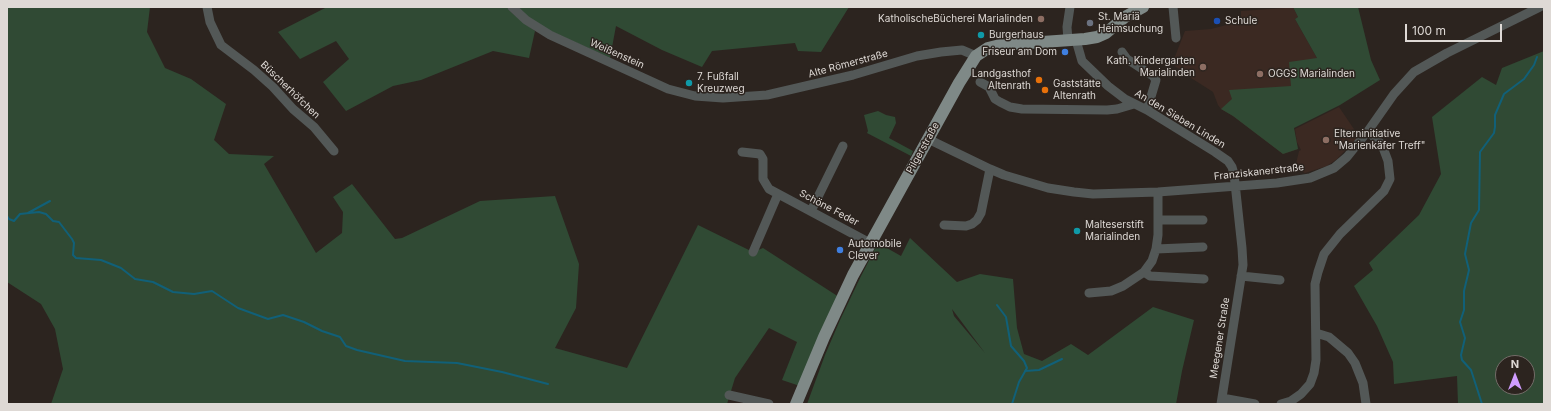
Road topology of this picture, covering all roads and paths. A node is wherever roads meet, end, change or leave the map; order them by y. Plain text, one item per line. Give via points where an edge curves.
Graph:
1 (207, 7) edge
2 (512, 7) edge
3 (1070, 7) edge
4 (1144, 7) edge
5 (1173, 7) edge
6 (1540, 7) edge
7 (1176, 38) dead end
8 (1072, 40) junction
9 (1122, 52) dead end
10 (976, 56) junction
11 (980, 82) dead end
12 (723, 98) joint
13 (1134, 104) junction
14 (1147, 110) junction
15 (1368, 131) junction
16 (928, 139) junction
17 (843, 146) dead end
18 (334, 151) dead end
19 (742, 152) dead end
20 (990, 169) junction
21 (1235, 186) junction
22 (1158, 192) junction
23 (778, 194) junction
24 (811, 211) junction
25 (1159, 220) junction
26 (1203, 220) dead end
27 (944, 225) dead end
28 (870, 243) junction
29 (1203, 247) dead end
30 (1156, 249) junction
31 (753, 252) dead end
32 (1144, 272) junction
33 (1241, 276) junction
34 (1204, 279) dead end
35 (1280, 280) dead end
36 (1089, 293) dead end
37 (1316, 333) junction
38 (729, 395) dead end
39 (1222, 401) edge
40 (769, 404) edge
41 (796, 404) edge
42 (1256, 404) edge
43 (1281, 404) edge
44 (1366, 404) edge

1 - 18 street, Büscherhöfchen via 210,22 221,45 273,87 314,127
2 - 12 street, Weißenstein via 526,20 550,35 668,89 695,96
3 - 8 street, An den Sieben Linden via 1067,27
4 - 8 main road, Pilgerstraße via 1125,17 1100,36
5 - 7 street
6 - 15 street, Franziskanerstraße via 1447,52 1414,72 1394,94
8 - 10 main road, Pilgerstraße via 1000,45 988,48
8 - 13 street, An den Sieben Linden via 1082,61 1108,86
9 - 14 street via 1127,59 1156,80
10 - 12 street, Alte Römerstraße via 962,50 941,52 780,92
10 - 16 main road, Pilgerstraße
11 - 13 street via 989,87 995,99 1010,107 1022,109 1107,110
13 - 14 street, An den Sieben Linden
14 - 21 street, An den Sieben Linden via 1228,162 1232,167
15 - 21 street, Franziskanerstraße via 1348,157 1320,175 1297,181
15 - 37 street via 1382,145 1388,161 1390,179 1384,191 1340,234 1324,254 1316,284
16 - 20 street, Franziskanerstraße
16 - 28 main road, Pilgerstraße
17 - 24 street
19 - 23 street, Schöne Feder via 760,154 763,159 762,174 765,185
20 - 22 street, Franziskanerstraße via 1025,182 1074,192
20 - 27 street via 981,213 977,220 966,226
21 - 22 street, Franziskanerstraße
21 - 33 street, Meegener Straße via 1242,248
22 - 25 street
23 - 24 street, Schöne Feder
23 - 31 street
24 - 28 street, Schöne Feder
25 - 26 street
25 - 30 street
28 - 41 main road, Pilgerstraße via 841,299
29 - 30 street
30 - 32 street via 1152,261
32 - 34 street via 1150,276
32 - 36 street via 1123,286
33 - 35 street
33 - 39 street, Meegener Straße
37 - 43 street via 1316,360 1312,379 1301,394
37 - 44 street via 1329,337 1348,352 1363,383
38 - 40 street
39 - 42 street

